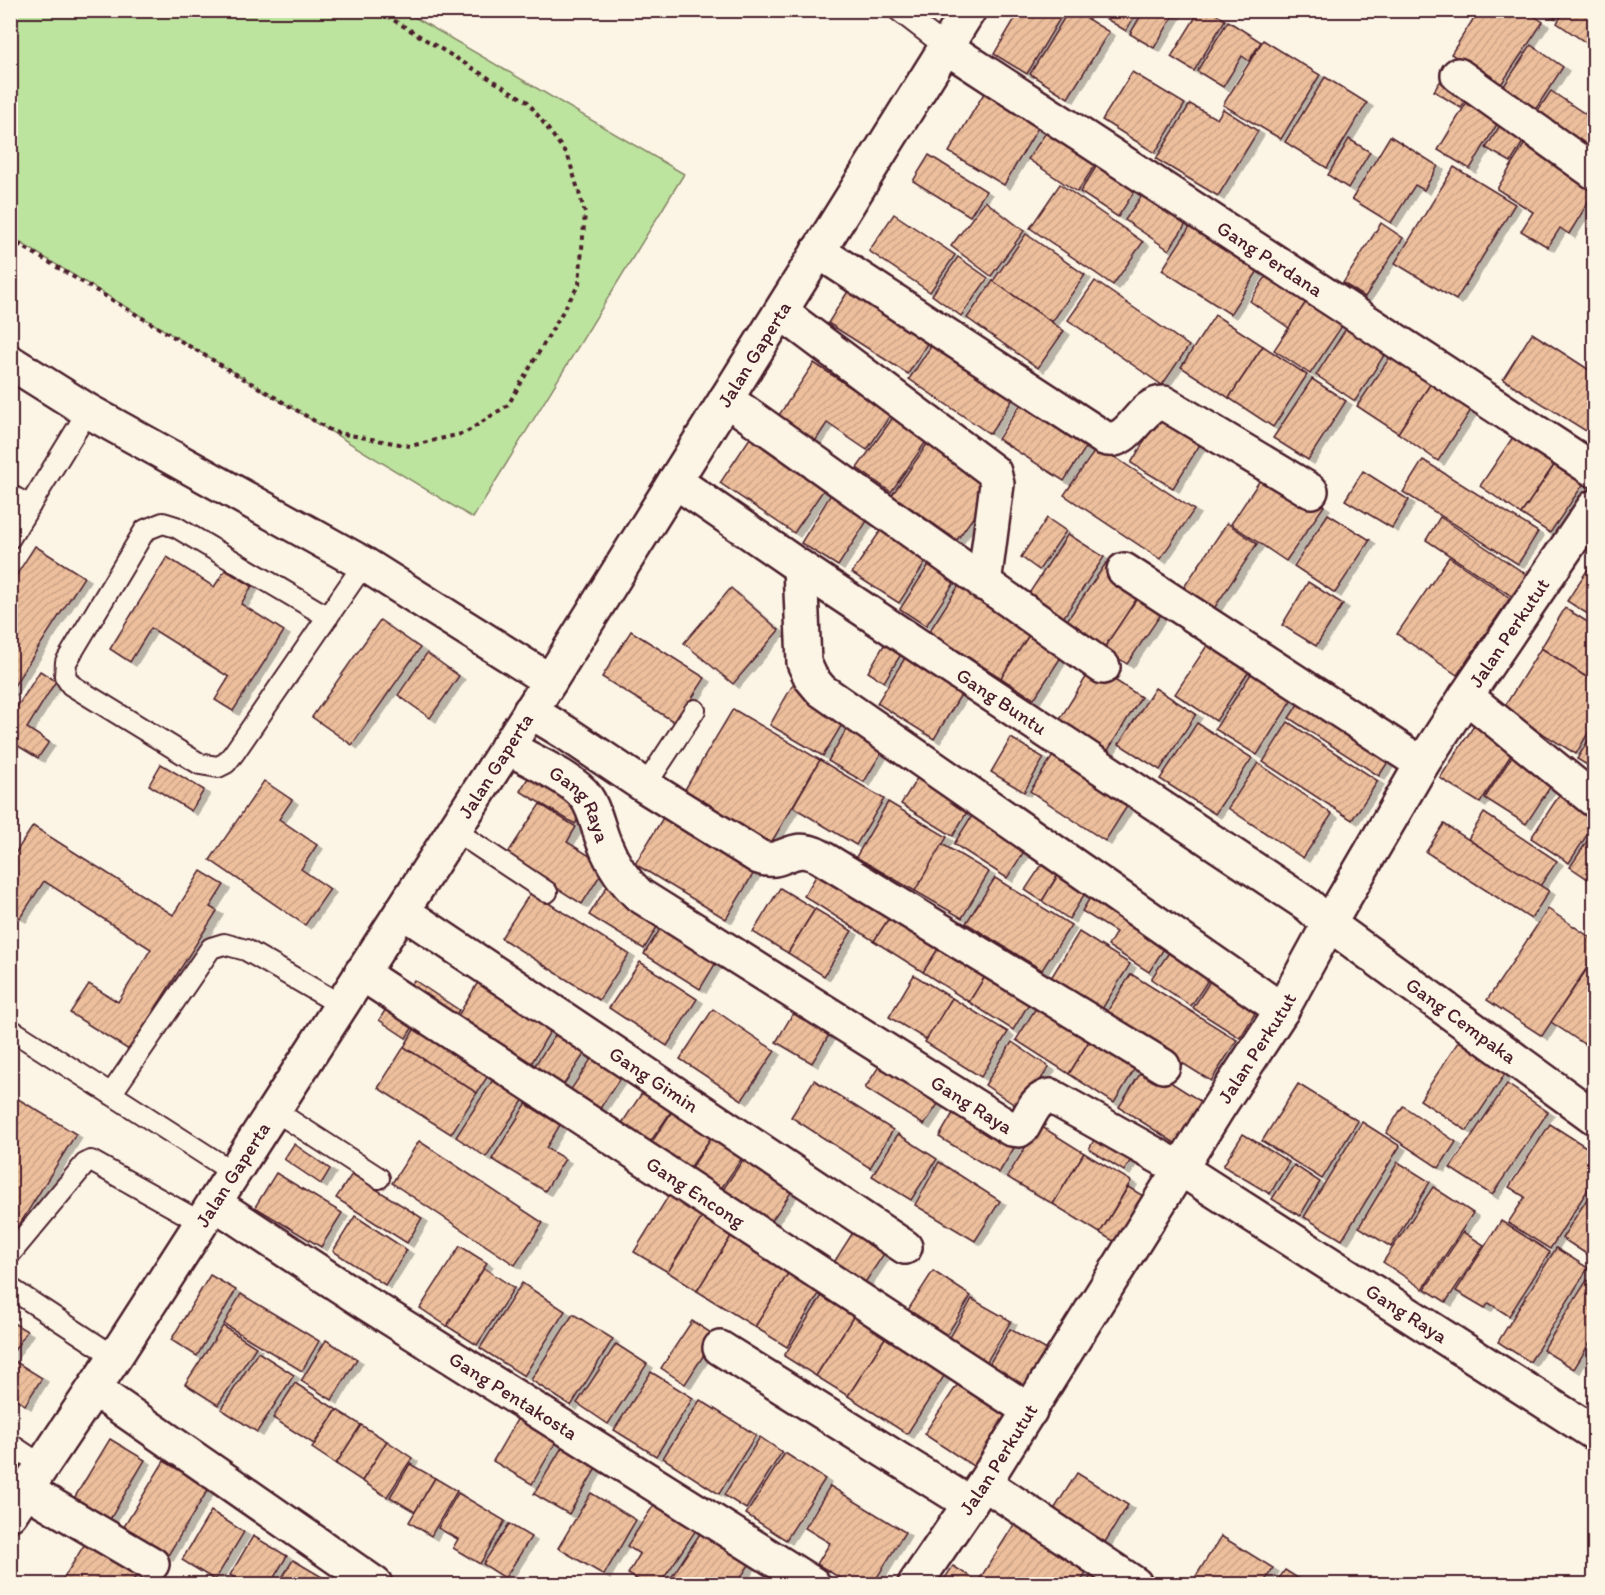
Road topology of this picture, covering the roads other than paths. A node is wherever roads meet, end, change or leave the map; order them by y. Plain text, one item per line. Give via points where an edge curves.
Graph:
1 (898, 10) edge
2 (969, 10) edge
3 (946, 47) junction
4 (1458, 75) dead end
5 (1594, 172) edge
6 (818, 251) junction
7 (782, 313) junction
8 (10, 362) edge
9 (726, 399) junction
10 (88, 411) junction
11 (1594, 470) edge
12 (675, 481) junction
13 (1311, 491) dead end
14 (10, 495) edge
15 (30, 506) junction
16 (1594, 507) edge
17 (10, 538) edge
18 (364, 564) junction
19 (800, 567) junction
20 (1124, 570) dead end
21 (984, 584) junction
22 (328, 617) junction
23 (1103, 667) dead end
24 (550, 681) junction
25 (1466, 696) junction
26 (695, 710) dead end
27 (530, 711) junction
28 (507, 747) junction
29 (1422, 764) junction
30 (645, 786) junction
31 (1594, 800) edge
32 (454, 830) junction
33 (547, 892) dead end
34 (402, 911) junction
35 (1329, 924) junction
36 (361, 973) junction
37 (341, 1005) junction
38 (1282, 1010) junction
39 (10, 1029) edge
40 (1163, 1066) dead end
41 (111, 1094) junction
42 (274, 1110) junction
43 (1594, 1117) edge
44 (1181, 1169) junction
45 (234, 1173) junction
46 (379, 1178) dead end
47 (208, 1213) junction
48 (905, 1247) dead end
49 (10, 1254) edge
50 (10, 1288) edge
51 (720, 1348) dead end
52 (115, 1357) junction
53 (94, 1389) junction
54 (1030, 1410) junction
55 (1594, 1433) edge
56 (10, 1444) edge
57 (26, 1490) edge
58 (977, 1494) junction
59 (152, 1564) dead end
60 (375, 1584) edge
61 (813, 1584) edge
62 (915, 1584) edge
63 (1135, 1584) edge

1 - 3 lane
2 - 3 street, Jalan Gaperta
3 - 6 street, Jalan Gaperta
3 - 11 street, Gang Perdana
4 - 5 street
6 - 7 street, Jalan Gaperta
6 - 13 street via 1104,438 1112,441 1121,437 1143,413 1164,403
7 - 9 street, Jalan Gaperta
7 - 21 street via 994,472 997,484
8 - 10 street
9 - 12 street, Jalan Gaperta
9 - 21 street
10 - 15 lane
10 - 18 street
12 - 19 street, Gang Buntu
12 - 24 street, Jalan Gaperta
14 - 15 lane
15 - 17 lane
16 - 25 street, Jalan Perkutut
18 - 22 lane
18 - 24 street
19 - 35 street, Gang Buntu via 1308,905
19 - 38 street via 804,663 820,690
20 - 29 street
21 - 23 street
22 - 22 lane via 163,523 145,530 66,662 65,676 71,685 200,764 218,767 234,753
24 - 27 street, Jalan Gaperta
25 - 29 street, Jalan Perkutut
25 - 31 street
26 - 30 lane
27 - 28 street, Jalan Gaperta
27 - 30 street
28 - 32 street, Jalan Gaperta
28 - 44 street, Gang Raya via 575,785 585,796 605,846 625,882 639,895 1011,1129 1023,1128 1038,1102 1051,1095
29 - 35 street, Jalan Perkutut
30 - 40 street via 766,859 803,849 819,856
32 - 33 lane
32 - 34 street, Jalan Gaperta
34 - 36 street, Jalan Gaperta
34 - 48 street, Gang Gimin
35 - 38 street, Jalan Perkutut
35 - 43 street, Gang Cempaka
36 - 37 street, Jalan Gaperta
36 - 54 street, Gang Encong
37 - 41 lane via 246,950 224,944 211,948
37 - 42 street, Jalan Gaperta
38 - 44 street, Jalan Perkutut
39 - 41 lane
41 - 45 lane
42 - 45 street, Jalan Gaperta
42 - 46 lane
44 - 54 street, Jalan Perkutut
44 - 55 street, Gang Raya
45 - 47 street, Jalan Gaperta
47 - 49 lane via 91,1161
47 - 52 street, Jalan Gaperta
47 - 61 street, Gang Pentakosta via 376,1309
50 - 52 lane
51 - 58 street
52 - 53 street, Jalan Gaperta
53 - 57 street, Jalan Gaperta
53 - 60 street
54 - 58 street, Jalan Perkutut
56 - 57 lane
57 - 59 street
58 - 62 street, Jalan Perkutut
58 - 63 street

